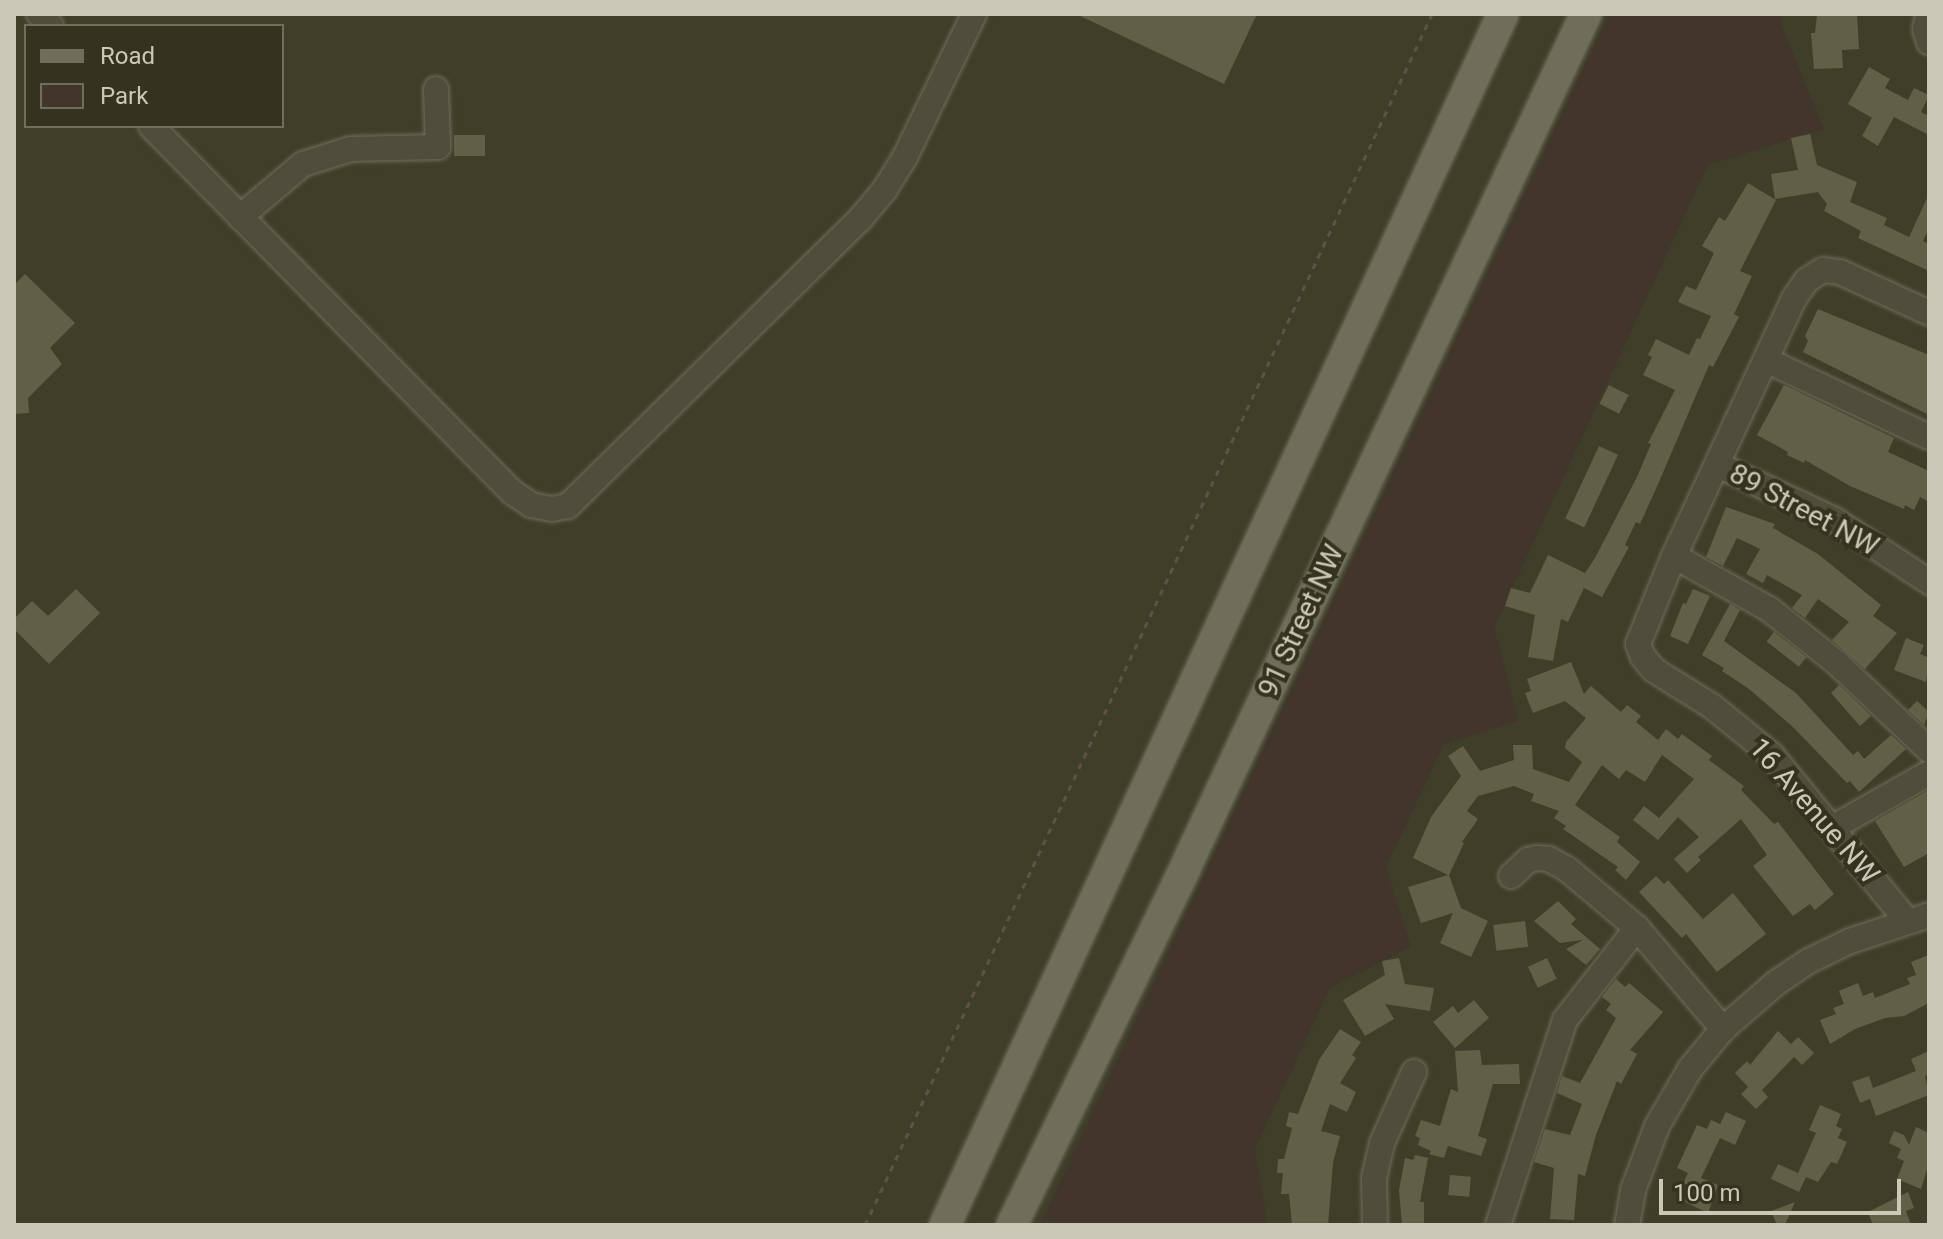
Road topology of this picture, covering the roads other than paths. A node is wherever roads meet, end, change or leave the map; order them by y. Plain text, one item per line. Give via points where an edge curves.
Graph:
1 (974, 14) edge
2 (1503, 14) edge
3 (1586, 14) edge
4 (436, 89) dead end
5 (153, 128) edge
6 (240, 217) junction
7 (1929, 313) edge
8 (1766, 360) junction
9 (1929, 437) edge
10 (1718, 465) junction
11 (1674, 556) junction
12 (1929, 582) edge
13 (1639, 649) joint
14 (1929, 750) edge
15 (1929, 773) edge
16 (1834, 827) junction
17 (1511, 876) dead end
18 (1919, 919) edge
19 (1637, 928) junction
20 (1723, 1029) junction
21 (1414, 1072) dead end
22 (945, 1225) edge
23 (1012, 1225) edge
24 (1375, 1225) edge
25 (1498, 1225) edge
26 (1627, 1225) edge

1 - 6 street via 885,189 568,506 531,505 512,492
2 - 22 main road
3 - 23 main road, 91 Street NW
4 - 6 street via 438,147 351,149 303,164
5 - 6 street
7 - 8 street, 89 Street NW via 1840,272 1818,272 1795,297
8 - 9 street
8 - 10 street, 89 Street NW
10 - 11 street, 89 Street NW
10 - 12 street, 89 Street NW via 1835,520
11 - 13 street, 89 Street NW via 1641,630
11 - 14 street via 1769,609 1837,663
13 - 16 street, 16 Avenue NW via 1654,670 1755,739
15 - 16 street
16 - 18 street, 16 Avenue NW
17 - 19 street via 1528,860 1549,859
18 - 20 street via 1850,941 1809,961
19 - 20 street
19 - 25 street via 1565,1020
20 - 26 street via 1662,1115 1633,1190
21 - 24 street via 1382,1143 1374,1178

